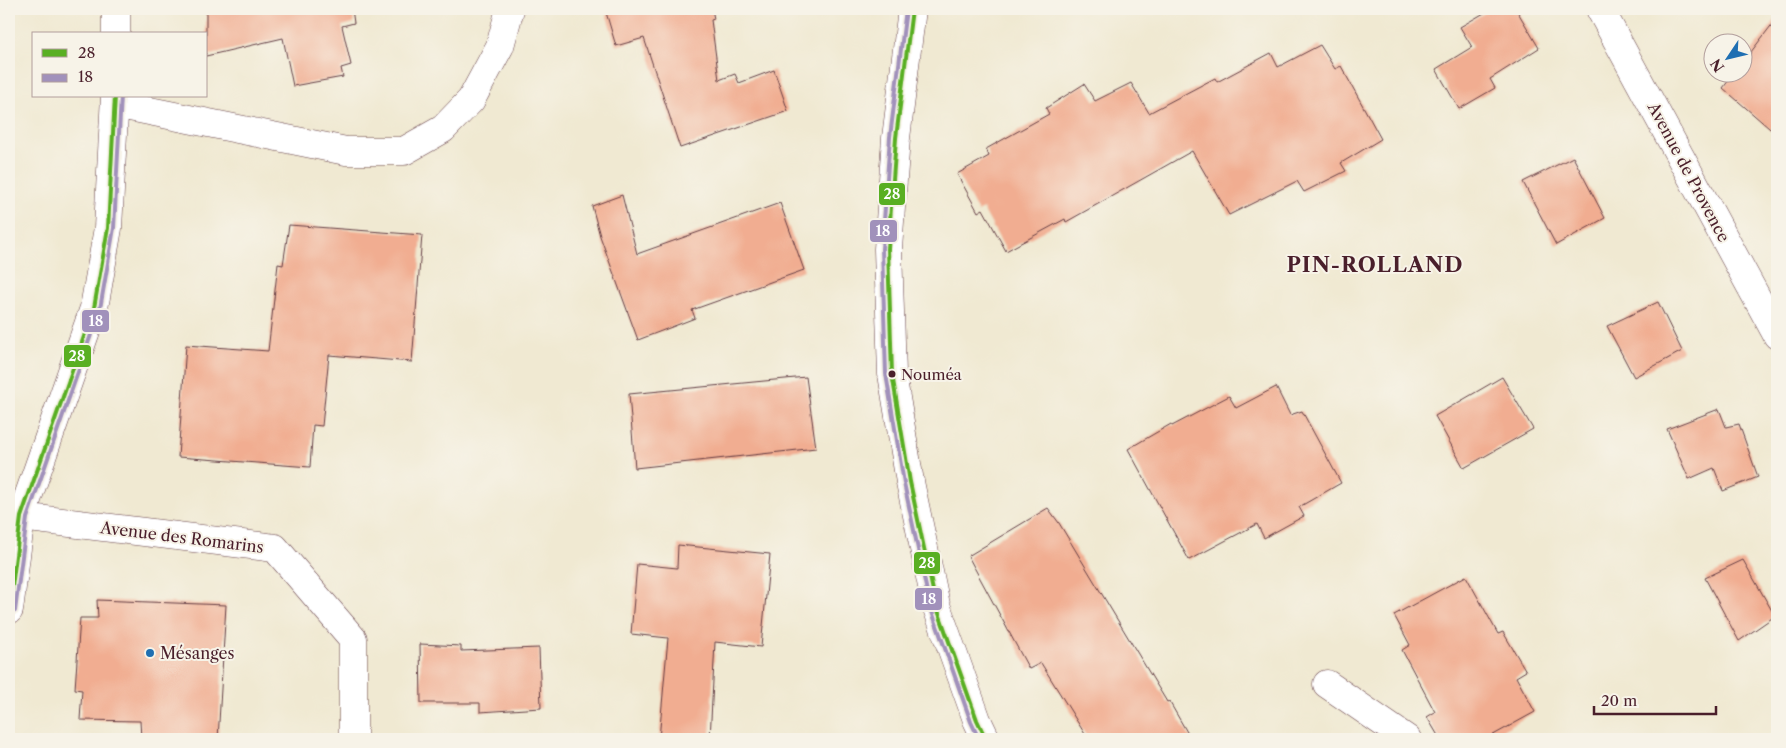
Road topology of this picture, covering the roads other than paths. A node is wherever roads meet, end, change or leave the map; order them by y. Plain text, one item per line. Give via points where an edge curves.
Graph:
1 (116, 9) edge
2 (510, 9) edge
3 (912, 9) edge
4 (1600, 9) edge
5 (116, 32) edge
6 (115, 100) edge
7 (1777, 335) edge
8 (21, 517) junction
9 (9, 610) edge
10 (1327, 684) dead end
11 (353, 739) edge
12 (986, 739) edge
13 (1407, 739) edge

1 - 5 street
2 - 6 street via 500,46 471,100 442,129 404,150 346,151
3 - 12 street via 896,138 888,248 892,374 910,482 936,605
4 - 7 street, Avenue de Provence
6 - 8 street via 108,228 94,308
8 - 9 street
8 - 11 street, Avenue des Romarins via 275,548 353,639
10 - 13 street

